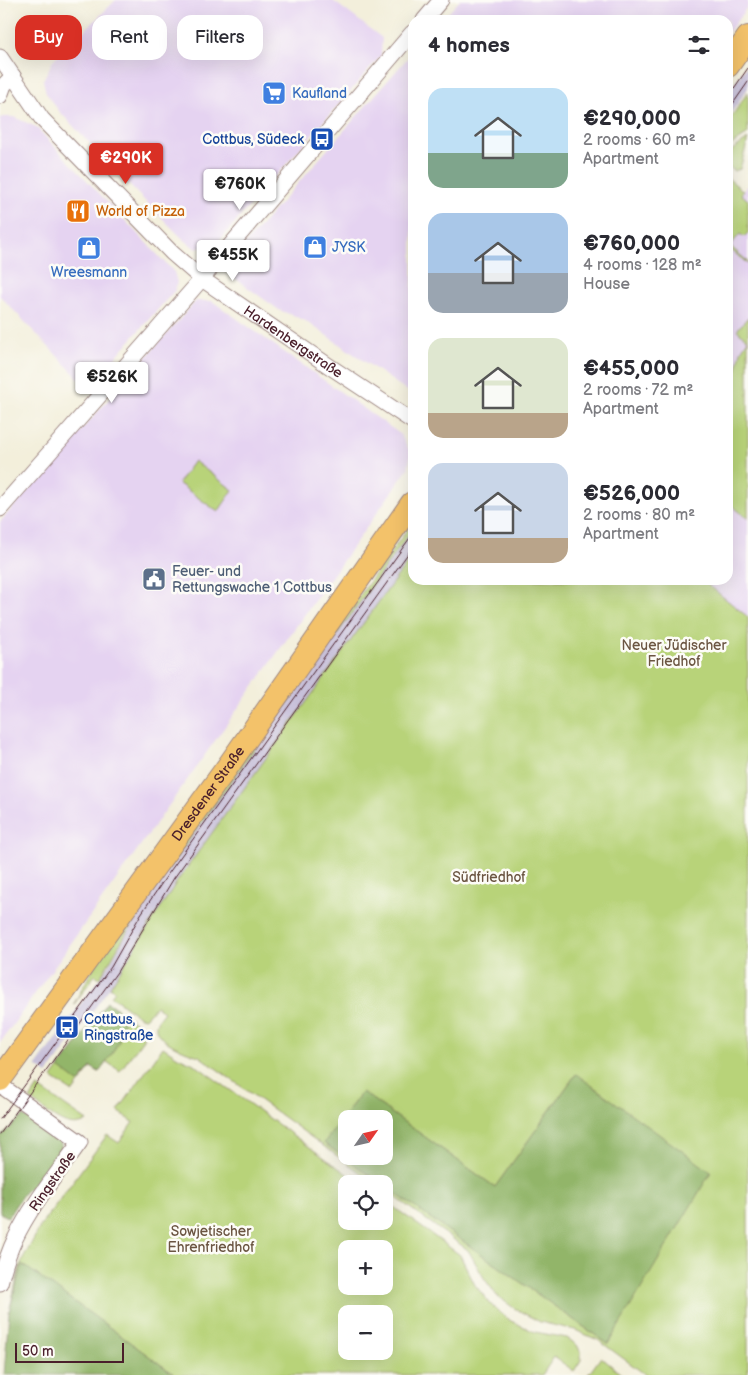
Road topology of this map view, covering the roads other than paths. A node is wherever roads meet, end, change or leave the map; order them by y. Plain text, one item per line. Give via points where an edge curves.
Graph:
1 (441, 0) edge
2 (428, 15) edge
3 (748, 37) edge
4 (408, 38) edge
5 (0, 57) edge
6 (733, 59) edge
7 (17, 82) junction
8 (0, 97) edge
9 (202, 279) junction
10 (408, 418) edge
11 (408, 509) edge
12 (0, 510) edge
13 (0, 1080) edge
14 (0, 1085) edge
15 (0, 1283) edge

1 - 2 street
3 - 6 main road
4 - 9 street
5 - 7 street, Hardenbergstraße
7 - 8 street via 12,94
7 - 9 street, Hardenbergstraße via 42,119 172,253
9 - 10 street, Hardenbergstraße
9 - 12 street
11 - 13 main road, Dresdener Straße via 228,766
14 - 15 street, Ringstraße via 80,1142 15,1237

